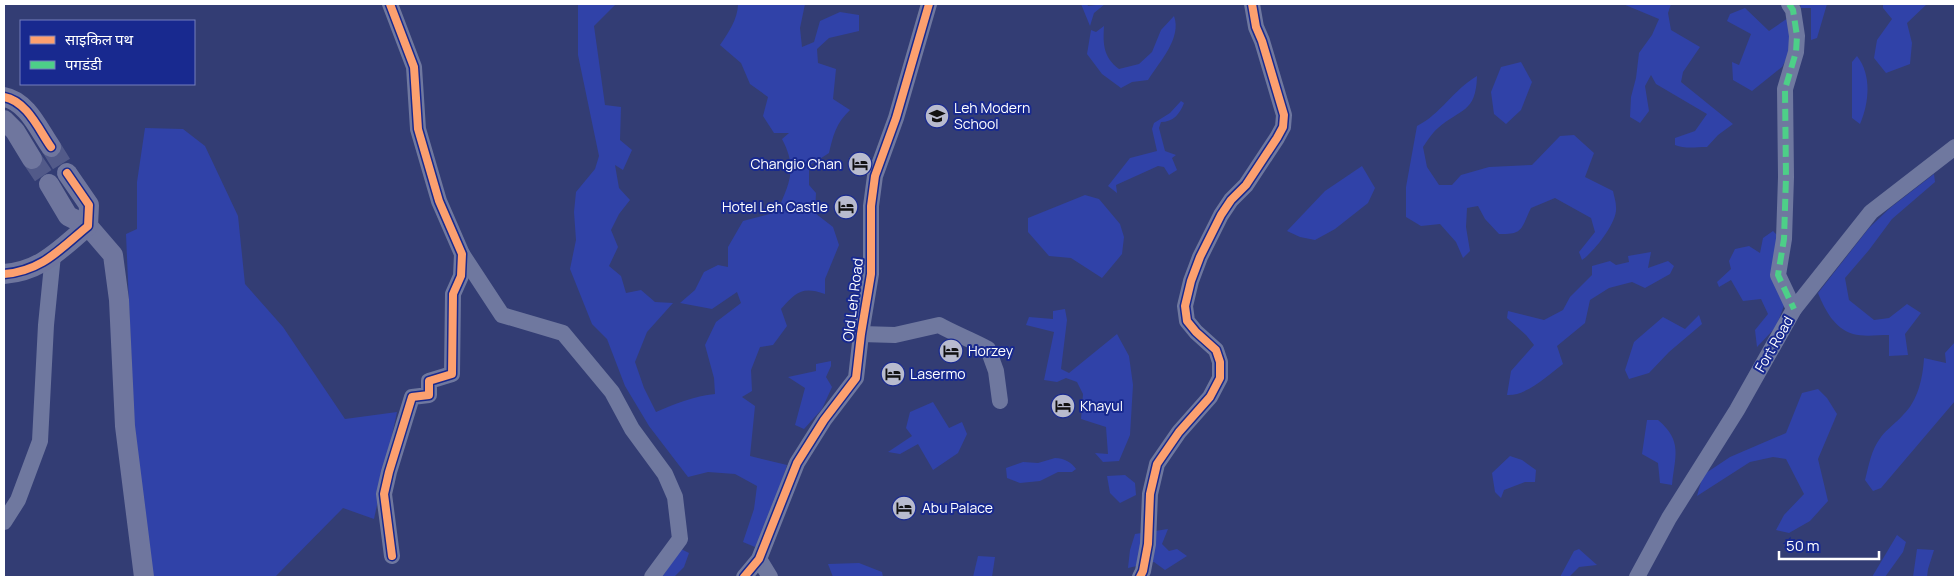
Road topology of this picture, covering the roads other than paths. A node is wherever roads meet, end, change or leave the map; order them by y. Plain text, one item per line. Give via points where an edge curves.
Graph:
1 (390, 4) edge
2 (929, 4) edge
3 (1252, 4) edge
4 (1789, 4) edge
5 (4, 97) edge
6 (4, 120) edge
7 (51, 147) tunnel mouth
8 (1955, 147) edge
9 (32, 159) tunnel mouth
10 (67, 173) tunnel mouth
11 (49, 184) tunnel mouth
12 (88, 226) junction
13 (462, 254) junction
14 (53, 255) junction
15 (4, 274) edge
16 (1794, 309) junction
17 (861, 334) junction
18 (1000, 401) dead end
19 (4, 522) edge
20 (392, 556) dead end
21 (759, 559) junction
22 (144, 577) edge
23 (652, 577) edge
24 (744, 577) edge
25 (770, 577) edge
26 (1140, 577) edge
27 (1637, 577) edge

1 - 13 street via 414,68 418,130 440,201
2 - 17 street, Old Leh Road via 896,118 875,176 871,206 871,274
3 - 26 street via 1256,28 1284,115 1283,127 1246,185 1221,215 1191,281 1185,306 1187,321 1216,350 1220,378 1210,397 1179,432 1157,464 1150,494 1148,544
4 - 16 street via 1797,36 1796,52 1785,89 1784,239 1778,275
5 - 7 main road via 33,119
6 - 9 main road via 15,131
8 - 16 street, Fort Road via 1871,212
10 - 12 main road via 89,205
11 - 12 main road via 68,216
12 - 14 main road
12 - 22 main road via 113,254 119,300 125,426
13 - 20 street via 461,276 453,294 452,374 429,382 429,394 412,397 389,472 384,494
13 - 23 street via 502,315 563,333 612,392 632,429 665,474 675,497 680,539
14 - 15 main road via 33,269
14 - 19 street via 40,440 18,500
16 - 27 street, Fort Road
17 - 18 street via 895,335 939,325 968,338 988,349 996,371
17 - 21 street, Old Leh Road via 856,378 797,463
21 - 24 street, Old Leh Road
21 - 25 street

